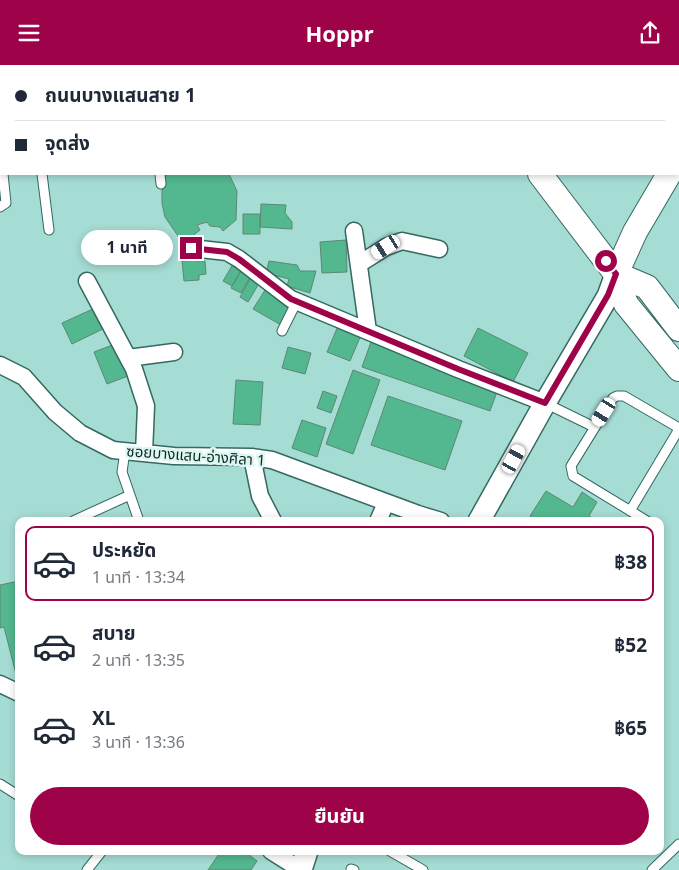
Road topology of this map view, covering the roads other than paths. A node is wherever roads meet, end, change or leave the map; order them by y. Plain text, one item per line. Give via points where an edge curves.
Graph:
1 (3, 175) edge
2 (42, 175) edge
3 (160, 175) edge
4 (541, 175) edge
5 (668, 175) edge
6 (161, 184) dead end
7 (0, 207) edge
8 (49, 230) dead end
9 (354, 231) dead end
10 (191, 248) dead end
11 (439, 249) dead end
12 (359, 264) junction
13 (616, 274) junction
14 (87, 281) dead end
15 (298, 301) junction
16 (679, 329) edge
17 (282, 331) dead end
18 (368, 331) junction
19 (174, 352) dead end
20 (128, 358) junction
21 (0, 365) edge
22 (679, 369) edge
23 (545, 403) junction
24 (594, 427) junction
25 (679, 428) edge
26 (125, 451) junction
27 (144, 453) junction
28 (252, 457) junction
29 (130, 495) junction
30 (386, 503) junction
31 (630, 511) junction
32 (82, 517) edge
33 (138, 517) edge
34 (271, 517) edge
35 (380, 517) edge
36 (429, 517) edge
37 (481, 517) edge
38 (640, 517) edge
39 (0, 684) edge
40 (15, 691) edge
41 (0, 784) edge
42 (15, 793) edge
43 (679, 844) edge
44 (99, 855) edge
45 (277, 855) edge
46 (306, 855) edge
47 (397, 855) edge
48 (87, 870) edge
49 (301, 870) edge
50 (423, 870) edge
51 (652, 870) edge

1 - 7 lane via 6,203
2 - 8 lane
3 - 6 lane
4 - 13 main road
5 - 13 main road
9 - 12 street
10 - 15 street via 227,252
11 - 12 street via 402,241
12 - 18 street
13 - 16 main road via 647,287
13 - 22 main road via 626,304
13 - 23 street via 608,295
14 - 20 street
15 - 17 lane
15 - 18 street
18 - 23 street
19 - 20 street
20 - 27 street via 146,406
21 - 26 street, ซอยบางแสน-อ่างศิลา 1 via 24,377 55,412 80,433 113,449
23 - 24 lane
23 - 37 street
24 - 25 lane via 613,398 621,395
24 - 31 lane via 571,466 573,476
25 - 31 lane
26 - 27 street, ซอยบางแสน-อ่างศิลา 1
26 - 29 lane via 122,472
27 - 28 street, ซอยบางแสน-อ่างศิลา 1
28 - 30 street, ซอยบางแสน-อ่างศิลา 1 via 272,460
28 - 34 street via 260,496
29 - 32 lane
29 - 33 lane
30 - 35 street
30 - 36 street, ซอยบางแสน-อ่างศิลา 1
31 - 38 lane
39 - 40 street
41 - 42 lane
43 - 51 lane
44 - 48 lane
45 - 49 street
46 - 49 street
47 - 50 lane

